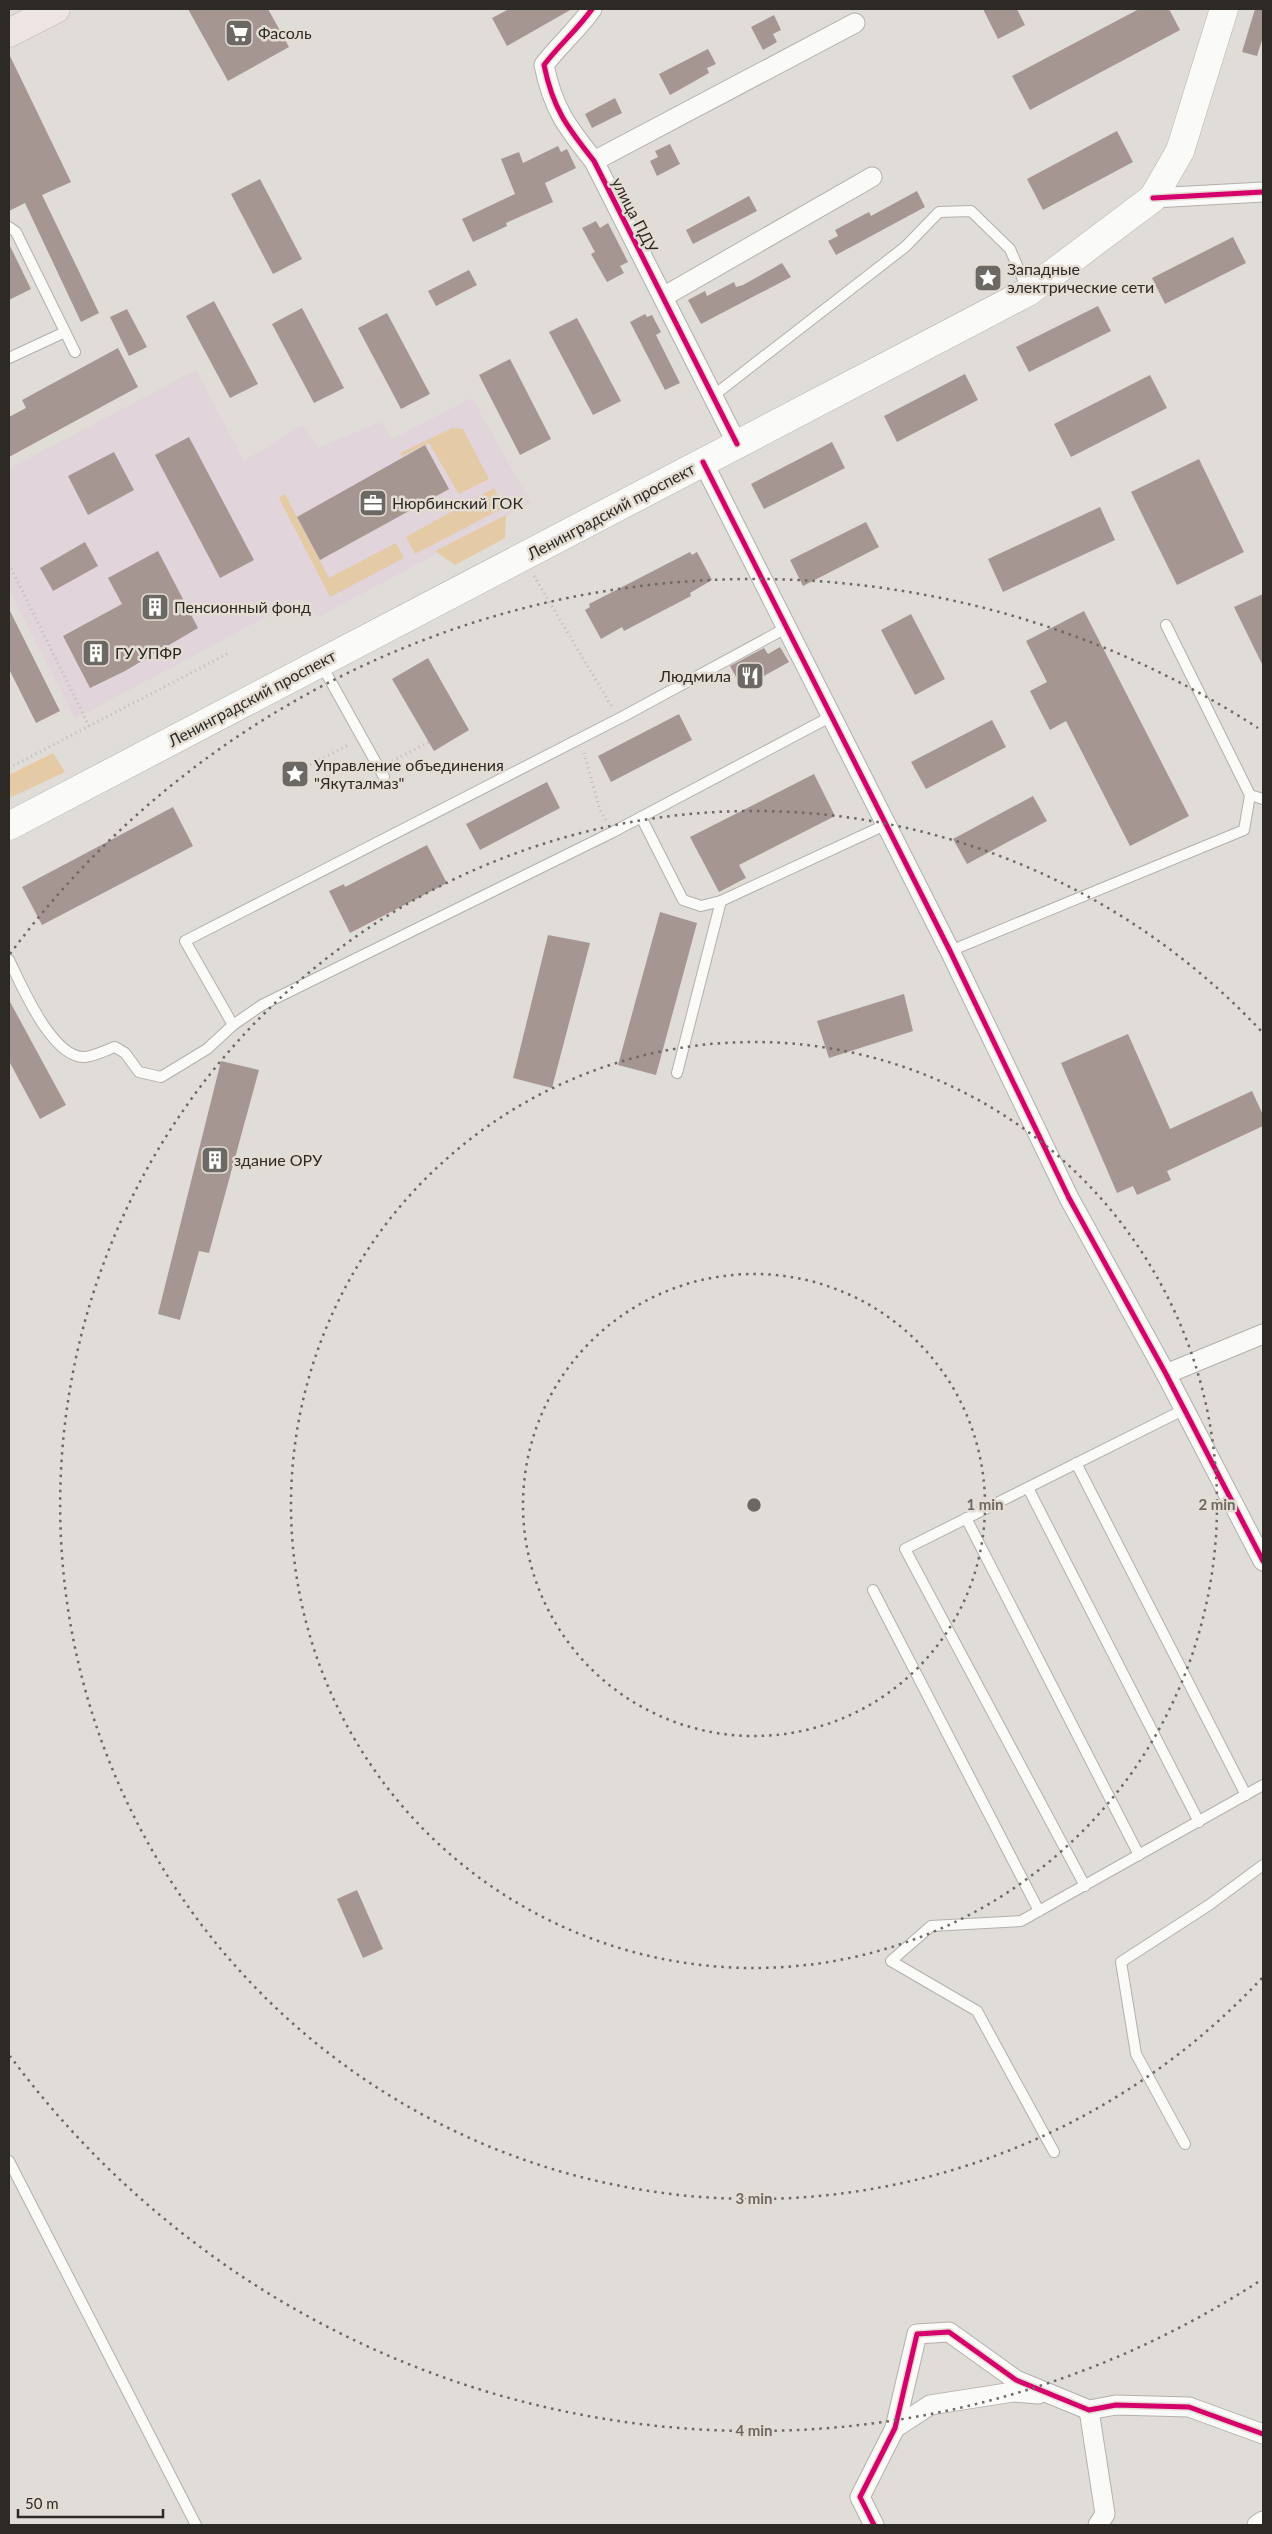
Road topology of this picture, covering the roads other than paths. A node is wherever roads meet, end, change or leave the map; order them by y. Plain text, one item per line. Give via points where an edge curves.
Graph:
1 (56, 9) edge
2 (592, 9) edge
3 (1224, 9) edge
4 (855, 23) dead end
5 (9, 34) edge
6 (594, 161) junction
7 (872, 177) dead end
8 (1263, 192) edge
9 (1153, 198) junction
10 (9, 227) edge
11 (1028, 292) junction
12 (663, 297) junction
13 (65, 332) junction
14 (75, 352) dead end
15 (9, 358) edge
16 (713, 396) junction
17 (737, 444) junction
18 (703, 462) junction
19 (1166, 625) dead end
20 (786, 628) junction
21 (320, 663) junction
22 (830, 717) junction
23 (381, 772) road end
24 (1250, 795) junction
25 (1263, 799) edge
26 (641, 817) junction
27 (885, 825) junction
28 (9, 826) edge
29 (721, 901) junction
30 (950, 951) junction
31 (10, 965) edge
32 (233, 1025) junction
33 (677, 1073) dead end
34 (1263, 1334) edge
35 (1166, 1374) junction
36 (1185, 1409) junction
37 (1076, 1463) junction
38 (1028, 1488) junction
39 (966, 1518) junction
40 (1263, 1561) edge
41 (874, 1590) dead end
42 (1263, 1786) edge
43 (1246, 1795) junction
44 (1199, 1822) junction
45 (1139, 1855) junction
46 (1263, 1865) edge
47 (1085, 1886) junction
48 (1039, 1911) junction
49 (1185, 2144) dead end
50 (1054, 2152) dead end
51 (9, 2161) edge
52 (1053, 2395) junction
53 (1089, 2410) junction
54 (895, 2428) junction
55 (1263, 2434) edge
56 (1263, 2521) edge
57 (196, 2525) edge
58 (874, 2525) edge
59 (1098, 2525) edge
60 (1257, 2525) edge

1 - 5 main road
2 - 6 street, улица ПДУ via 544,65 550,93 565,124
3 - 9 main road, Ленинградский проспект via 1180,151
4 - 6 street
6 - 12 street, улица ПДУ
7 - 12 street
8 - 9 street
9 - 11 main road, Ленинградский проспект
10 - 13 lane via 16,232
11 - 16 lane via 1010,249 971,212 939,212 905,247
11 - 17 main road, Ленинградский проспект
12 - 16 street, улица ПДУ
13 - 14 lane
13 - 15 lane
16 - 17 street, улица ПДУ
17 - 18 main road, Ленинградский проспект
18 - 20 street
18 - 21 main road, Ленинградский проспект
19 - 24 lane
20 - 22 street
20 - 32 lane via 624,716 185,941
21 - 23 lane
21 - 28 main road, Ленинградский проспект
22 - 26 lane
22 - 27 street
24 - 25 lane
24 - 30 lane via 1244,830
26 - 29 lane via 684,900 701,906
26 - 32 lane via 262,1005
27 - 29 lane
27 - 30 street
29 - 33 lane
30 - 35 street via 1070,1198
31 - 32 lane via 40,1021 63,1049 84,1057 115,1047 139,1072 161,1078 207,1049
34 - 35 street
35 - 36 street
36 - 37 lane
36 - 40 street
37 - 38 lane
37 - 43 lane
38 - 39 lane
38 - 44 lane
39 - 45 lane
39 - 47 lane via 905,1549
41 - 48 lane
42 - 43 lane
43 - 44 lane
44 - 45 lane
45 - 47 lane
46 - 49 lane via 1209,1905 1121,1962 1136,2054
47 - 48 lane
48 - 50 lane via 1021,1921 931,1926 891,1961 977,2011
51 - 57 lane
52 - 53 street
52 - 54 street via 1013,2392 930,2405
52 - 54 street via 1016,2380 949,2332 917,2334
53 - 55 street via 1116,2405 1190,2407
53 - 59 street via 1105,2514
54 - 58 street via 860,2497
56 - 60 street

